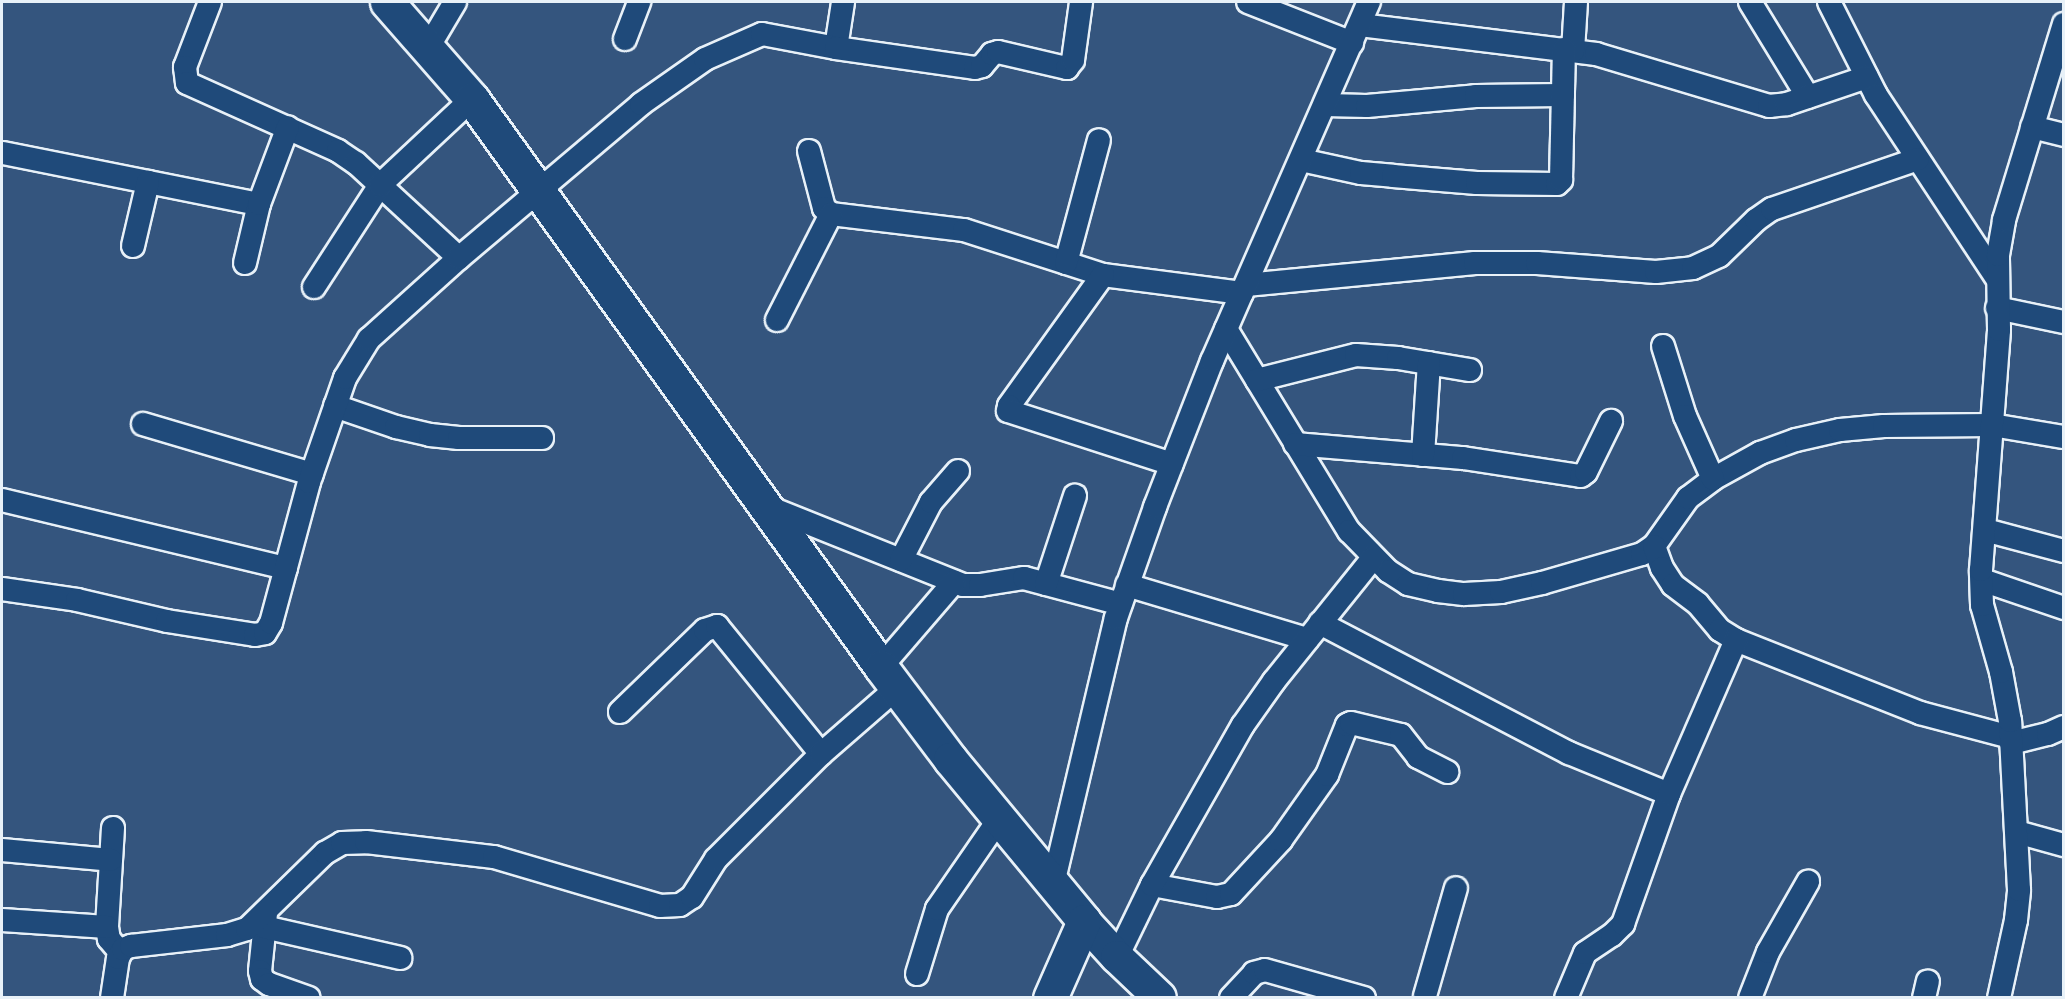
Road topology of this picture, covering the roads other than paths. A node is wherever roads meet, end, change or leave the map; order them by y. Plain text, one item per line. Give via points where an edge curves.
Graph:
1 (210, 2) edge
2 (387, 2) edge
3 (455, 2) edge
4 (639, 2) edge
5 (843, 2) edge
6 (1081, 2) edge
7 (1248, 2) edge
8 (1369, 2) edge
9 (1576, 2) edge
10 (1750, 2) edge
11 (1829, 2) edge
12 (2064, 24) edge
13 (1356, 34) junction
14 (625, 39) dead end
15 (429, 46) junction
16 (836, 48) junction
17 (1568, 50) junction
18 (1867, 77) junction
19 (1563, 95) junction
20 (1808, 97) junction
21 (472, 99) junction
22 (1325, 105) junction
23 (288, 127) junction
24 (2032, 127) junction
25 (2064, 135) edge
26 (1100, 140) dead end
27 (809, 151) dead end
28 (3, 153) edge
29 (1918, 159) junction
30 (1301, 160) junction
31 (148, 182) junction
32 (380, 185) junction
33 (540, 191) junction
34 (258, 204) junction
35 (831, 214) junction
36 (133, 246) dead end
37 (459, 258) junction
38 (1066, 262) junction
39 (245, 263) dead end
40 (1103, 275) junction
41 (1996, 277) junction
42 (314, 287) dead end
43 (1244, 289) junction
44 (1997, 308) junction
45 (777, 320) dead end
46 (2064, 322) edge
47 (1226, 329) junction
48 (1663, 346) dead end
49 (1429, 363) junction
50 (1470, 370) dead end
51 (1257, 380) junction
52 (335, 406) junction
53 (1611, 421) dead end
54 (143, 424) dead end
55 (1992, 424) junction
56 (2064, 437) edge
57 (542, 438) dead end
58 (1295, 444) junction
59 (1423, 455) junction
60 (1172, 464) junction
61 (958, 471) dead end
62 (312, 474) junction
63 (1713, 479) junction
64 (1075, 496) dead end
65 (2, 500) edge
66 (768, 507) junction
67 (1985, 530) junction
68 (1654, 546) junction
69 (2064, 551) edge
70 (1373, 558) junction
71 (901, 560) junction
72 (285, 568) junction
73 (1982, 580) junction
74 (954, 582) junction
75 (1046, 584) junction
76 (2, 590) edge
77 (1124, 595) junction
78 (2064, 608) edge
79 (1313, 631) junction
80 (1736, 640) junction
81 (889, 678) junction
82 (620, 712) dead end
83 (2064, 727) edge
84 (2011, 740) junction
85 (821, 754) junction
86 (1447, 772) dead end
87 (1669, 794) junction
88 (999, 819) junction
89 (113, 828) dead end
90 (2017, 832) junction
91 (2064, 845) edge
92 (2, 850) edge
93 (111, 860) junction
94 (1808, 882) dead end
95 (1053, 884) junction
96 (1152, 885) junction
97 (1456, 888) dead end
98 (2, 920) edge
99 (265, 920) junction
100 (1084, 921) junction
101 (107, 927) junction
102 (120, 952) junction
103 (1117, 957) junction
104 (401, 958) dead end
105 (917, 974) dead end
106 (2006, 996) edge
107 (1430, 997) edge
108 (112, 998) edge
109 (309, 998) edge
110 (1050, 998) edge
111 (1160, 998) edge
112 (1231, 998) edge
113 (1364, 998) edge
114 (1566, 998) edge
115 (1750, 998) edge

1 - 23 street via 185,68 185,79
2 - 15 main road
3 - 15 street
4 - 14 street
5 - 16 street
6 - 16 street via 1073,60 1067,68 998,52 975,68
7 - 13 street
8 - 13 street
9 - 17 street
10 - 20 street
11 - 18 street
12 - 24 street
13 - 17 street
13 - 22 street
15 - 21 main road
16 - 33 street via 768,34 717,53 641,104
17 - 19 street
17 - 20 street via 1643,67 1758,104 1778,106
18 - 20 street
18 - 29 street
19 - 22 street
19 - 30 street via 1561,180 1557,184 1393,176
21 - 32 street
21 - 33 main road
22 - 30 street
23 - 32 street via 338,151
23 - 34 street
24 - 25 street
24 - 41 street via 2004,220
26 - 38 street
27 - 35 street via 824,208
28 - 31 street
29 - 41 street
29 - 43 street via 1772,208 1719,256 1682,271 1475,263
30 - 43 street
31 - 34 street
31 - 36 street
32 - 37 street
32 - 42 street
33 - 37 street
33 - 66 main road
34 - 39 street
35 - 38 street via 964,230
35 - 45 street
37 - 52 street via 369,339 354,360
38 - 40 street
40 - 43 street
40 - 60 street via 1008,411
41 - 44 street
43 - 47 street
44 - 46 street
44 - 55 street
47 - 51 street
47 - 60 street
48 - 63 street via 1685,416
49 - 50 street
49 - 51 street via 1356,356
49 - 59 street
51 - 58 street
52 - 57 street via 430,435
52 - 62 street
53 - 59 street via 1581,476
54 - 62 street
55 - 56 street
55 - 63 street via 1840,430 1760,453
55 - 67 street
58 - 59 street
58 - 70 street via 1349,531
60 - 77 street
61 - 71 street via 931,502
62 - 72 street
63 - 68 street via 1683,504
64 - 75 street
65 - 72 street
66 - 71 street
66 - 81 main road
67 - 69 street
67 - 73 street
68 - 70 street via 1634,558 1542,583 1501,592 1464,594 1408,584
68 - 80 street via 1673,585
70 - 79 street
71 - 74 street
72 - 76 street via 268,629 255,635 167,621 77,600
73 - 78 street
73 - 84 street via 1982,605 2006,692
74 - 75 street via 971,586 1015,578
74 - 81 street
75 - 77 street
77 - 79 street
77 - 95 street
79 - 87 street via 1569,753
79 - 96 street via 1243,725
80 - 84 street via 1920,712
80 - 87 street
81 - 85 street
81 - 88 main road
82 - 85 street via 705,630 717,626
83 - 84 street
84 - 90 street
85 - 99 street via 716,860 692,897 675,907 660,906 494,857 342,843 325,853
86 - 96 street via 1418,757 1401,735 1351,723 1327,775 1281,840 1231,894 1217,897
87 - 114 street via 1623,924 1585,953
88 - 95 main road
88 - 105 street via 937,909
89 - 93 street
90 - 91 street
90 - 106 street via 2019,890
92 - 93 street
93 - 101 street
94 - 115 street via 1768,952
95 - 100 main road
96 - 103 street
97 - 107 street
98 - 101 street
99 - 102 street via 238,933 131,946
99 - 104 street
99 - 109 street via 262,979
100 - 103 street
100 - 110 main road
101 - 102 street via 109,939
102 - 108 street
103 - 111 street
112 - 113 street via 1254,974 1266,970

